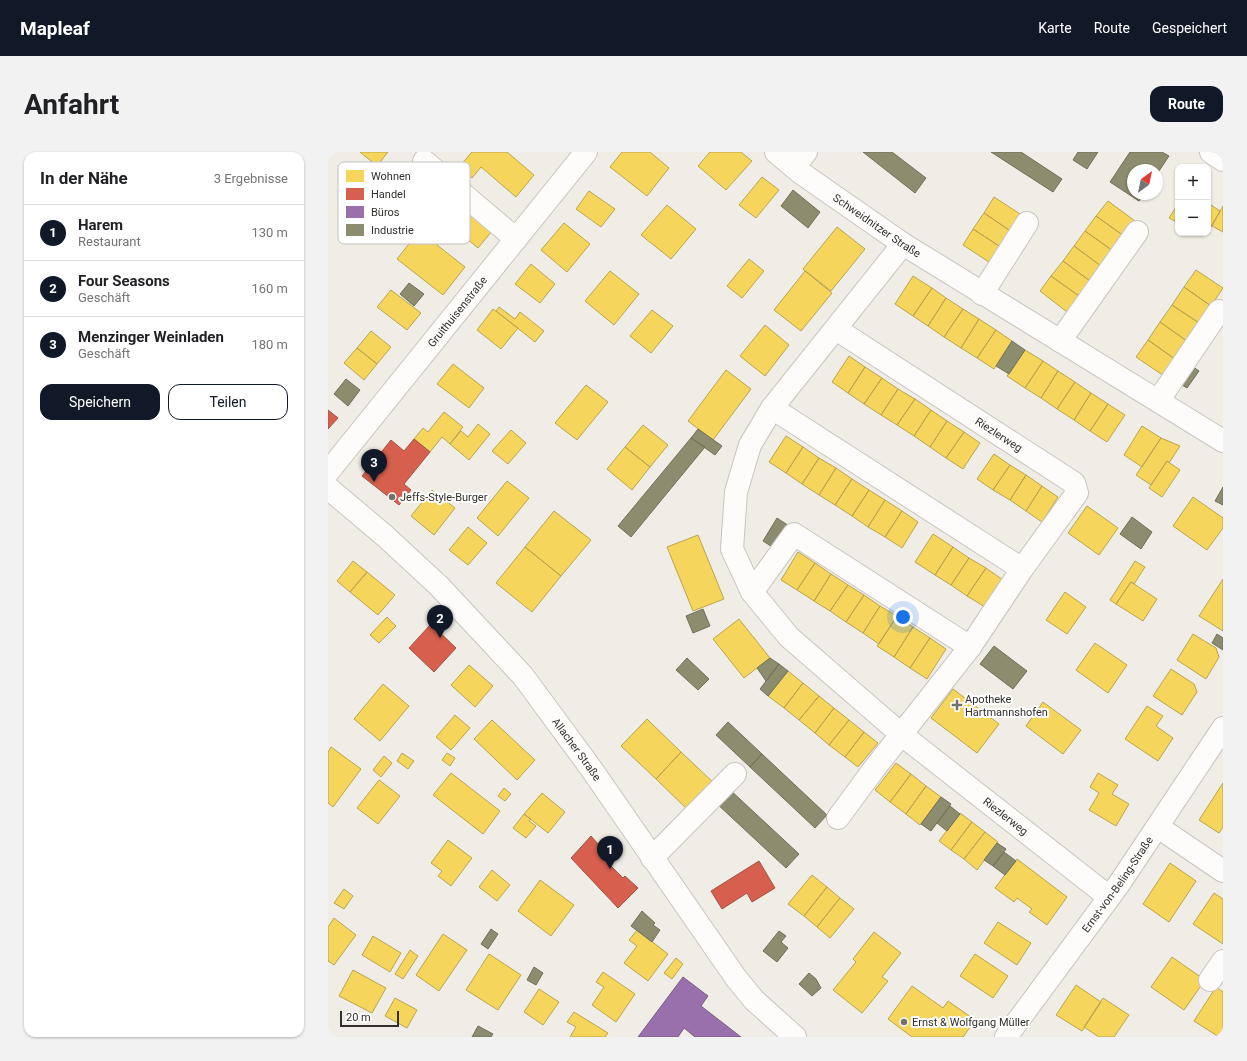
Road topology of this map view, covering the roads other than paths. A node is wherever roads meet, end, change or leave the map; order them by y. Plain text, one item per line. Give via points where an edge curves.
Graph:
1 (586, 152) edge
2 (776, 152) edge
3 (1211, 152) edge
4 (800, 160) edge
5 (1223, 160) edge
6 (470, 200) edge
7 (1027, 223) dead end
8 (1137, 232) dead end
9 (516, 239) junction
10 (903, 244) junction
11 (982, 294) junction
12 (1218, 311) dead end
13 (836, 329) junction
14 (1060, 341) junction
15 (1158, 401) junction
16 (772, 408) junction
17 (1223, 441) edge
18 (328, 472) edge
19 (328, 488) edge
20 (1022, 569) junction
21 (752, 592) junction
22 (970, 647) junction
23 (1223, 728) edge
24 (902, 735) junction
25 (735, 774) dead end
26 (838, 818) dead end
27 (1158, 827) junction
28 (652, 858) junction
29 (1223, 871) edge
30 (1109, 897) junction
31 (1223, 961) edge
32 (1210, 980) dead end
33 (795, 1037) edge
34 (1006, 1037) edge

1 - 9 street, Gruithuisenstraße
2 - 4 street, Schweidnitzer Straße
3 - 5 street
4 - 10 street, Schweidnitzer Straße
6 - 9 street
7 - 11 street
8 - 14 street
9 - 18 street, Gruithuisenstraße
10 - 11 street, Schweidnitzer Straße
10 - 13 street, Riezlerweg
11 - 14 street, Schweidnitzer Straße
12 - 15 street
13 - 16 street, Riezlerweg
13 - 20 street, Riezlerweg via 1074,483 1077,493
14 - 15 street, Schweidnitzer Straße
15 - 17 street, Schweidnitzer Straße
16 - 20 street
16 - 21 street, Riezlerweg via 750,445 736,492 732,549
19 - 28 street, Allacher Straße via 439,586 523,676 590,767
20 - 22 street, Riezlerweg
21 - 22 street via 794,534
21 - 24 street, Riezlerweg via 789,637
22 - 24 street, Riezlerweg
23 - 27 street, Ernst-von-Beling-Straße
24 - 26 street
24 - 30 street, Riezlerweg
25 - 28 street
27 - 29 street
27 - 30 street, Ernst-von-Beling-Straße
28 - 33 street, Allacher Straße via 736,978 754,1000
30 - 34 street, Ernst-von-Beling-Straße
31 - 32 street

